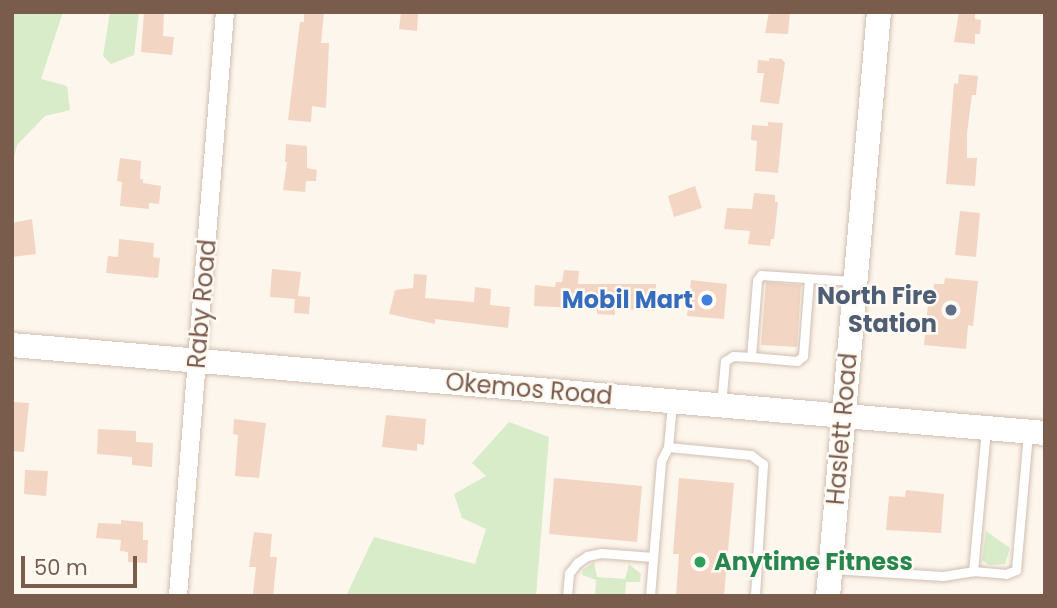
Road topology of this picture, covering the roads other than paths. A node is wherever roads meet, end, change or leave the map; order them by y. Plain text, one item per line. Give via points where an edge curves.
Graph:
1 (225, 12) edge
2 (879, 12) edge
3 (809, 278) junction
4 (854, 282) junction
5 (12, 345) edge
6 (751, 357) junction
7 (197, 360) junction
8 (673, 401) junction
9 (721, 405) junction
10 (843, 415) junction
11 (986, 427) junction
12 (1037, 432) edge
13 (668, 447) junction
14 (653, 557) junction
15 (830, 569) junction
16 (973, 572) junction
17 (178, 596) edge
18 (568, 596) edge
19 (650, 596) edge
20 (755, 596) edge
21 (828, 596) edge

1 - 7 street, Raby Road
2 - 4 street, Haslett Road
3 - 4 lane
3 - 6 lane via 800,359
3 - 6 lane via 761,275 757,280 758,331
4 - 10 street, Haslett Road
5 - 7 street, Okemos Road
6 - 9 lane via 733,356 725,361
7 - 8 street, Okemos Road
7 - 17 street, Raby Road
8 - 9 street, Okemos Road
8 - 13 lane
9 - 10 street, Okemos Road
10 - 11 street, Okemos Road
10 - 15 street, Haslett Road
11 - 12 street, Okemos Road
11 - 16 lane
12 - 16 lane via 1016,570 1009,574
13 - 14 lane via 661,461
13 - 20 lane via 751,454 763,464
14 - 18 lane via 587,556 569,573
14 - 19 lane
15 - 16 lane via 943,576
15 - 21 street, Haslett Road

